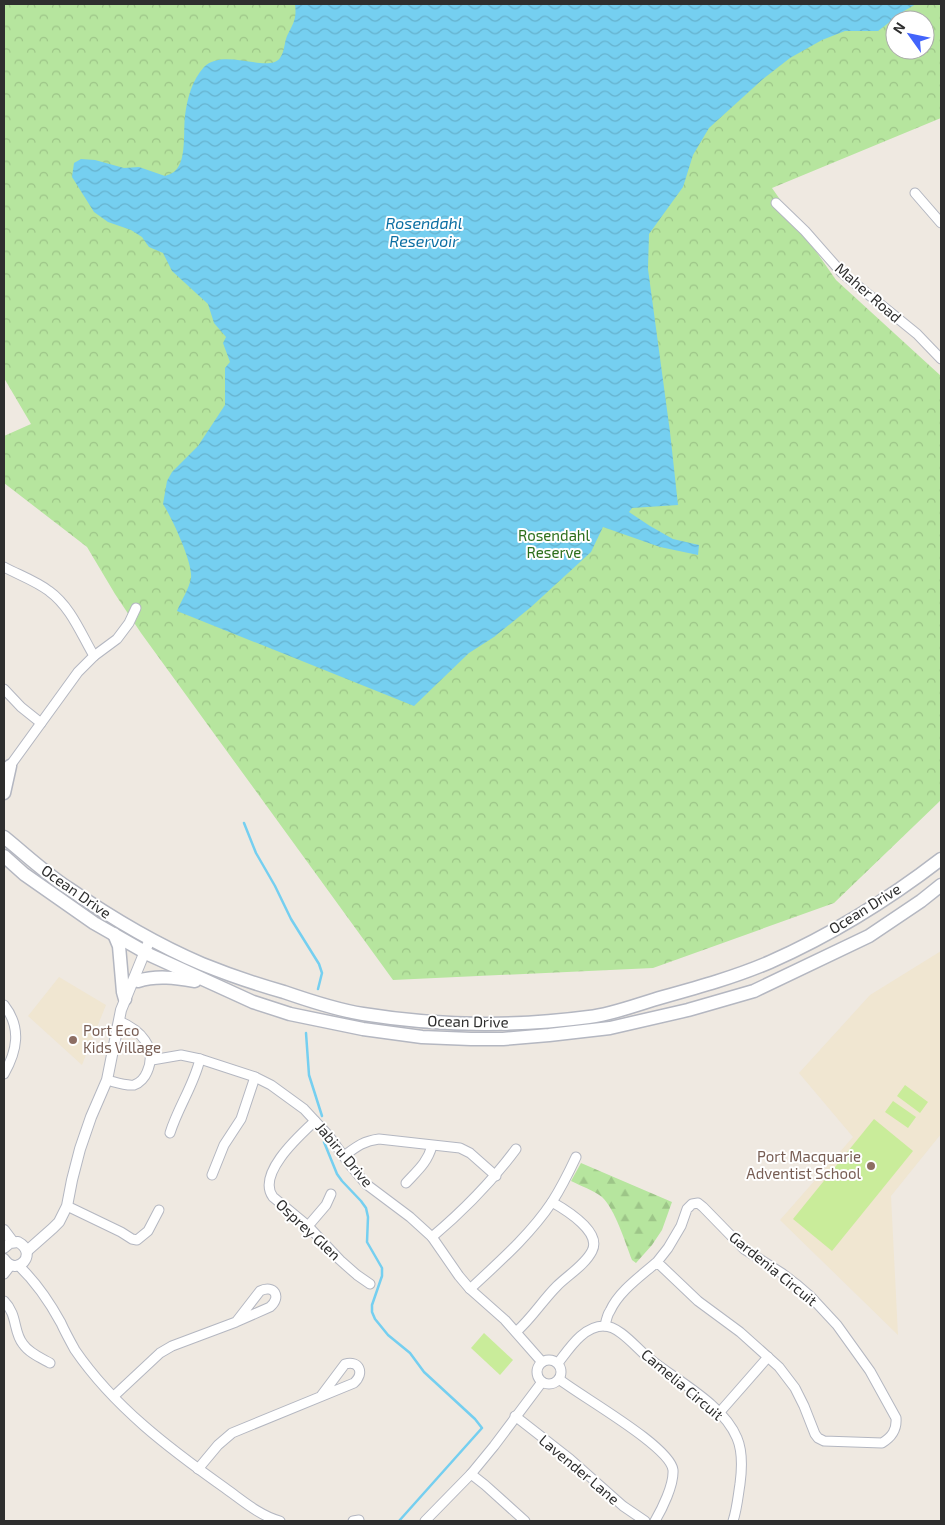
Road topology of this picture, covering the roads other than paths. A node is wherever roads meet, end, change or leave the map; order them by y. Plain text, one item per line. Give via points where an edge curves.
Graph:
1 (915, 193) dead end
2 (776, 203) dead end
3 (941, 223) edge
4 (941, 359) edge
5 (4, 568) edge
6 (136, 608) dead end
7 (94, 656) junction
8 (4, 689) edge
9 (41, 723) junction
10 (7, 770) edge
11 (4, 792) edge
12 (4, 837) edge
13 (4, 856) edge
14 (941, 859) edge
15 (941, 885) edge
16 (846, 923) junction
17 (114, 934) junction
18 (153, 941) junction
19 (854, 944) junction
20 (148, 954) junction
21 (138, 981) junction
22 (208, 982) junction
23 (125, 999) junction
24 (4, 1005) edge
25 (120, 1019) junction
26 (200, 1059) junction
27 (152, 1060) junction
28 (4, 1074) edge
29 (255, 1077) junction
30 (107, 1080) junction
31 (315, 1120) junction
32 (170, 1133) dead end
33 (432, 1146) junction
34 (516, 1150) dead end
35 (344, 1156) junction
36 (576, 1157) dead end
37 (212, 1174) dead end
38 (496, 1176) junction
39 (406, 1183) dead end
40 (332, 1194) dead end
41 (552, 1202) junction
42 (67, 1206) junction
43 (159, 1210) dead end
44 (308, 1226) junction
45 (4, 1232) edge
46 (432, 1237) junction
47 (8, 1245) edge
48 (18, 1258) edge
49 (657, 1262) junction
50 (4, 1274) edge
51 (370, 1284) dead end
52 (470, 1289) junction
53 (4, 1301) edge
54 (236, 1322) junction
55 (605, 1326) junction
56 (516, 1332) junction
57 (768, 1357) junction
58 (542, 1362) junction
59 (50, 1363) dead end
60 (558, 1363) junction
61 (559, 1379) junction
62 (542, 1382) junction
63 (114, 1396) junction
64 (321, 1396) dead end
65 (720, 1413) junction
66 (515, 1416) junction
67 (198, 1469) junction
68 (470, 1474) junction
69 (280, 1521) edge
70 (426, 1521) edge
71 (526, 1521) edge
72 (645, 1521) edge
73 (655, 1521) edge
74 (733, 1521) edge

1 - 3 street
2 - 4 street, Maher Road via 842,273 917,334
5 - 7 street via 56,597 77,624
6 - 7 street via 117,639
7 - 9 street via 78,672
8 - 9 street
9 - 10 street
10 - 11 main road
12 - 18 main road, Ocean Drive via 65,887
13 - 17 main road, Ocean Drive via 58,899
14 - 16 main road, Ocean Drive
15 - 19 main road, Ocean Drive
16 - 18 main road, Ocean Drive via 768,962 686,992 591,1017 527,1023 479,1024 361,1014 244,980
16 - 19 main road
17 - 20 main road, Ocean Drive
17 - 23 main road via 119,946
18 - 20 street
19 - 22 main road, Ocean Drive via 754,991 688,1010 610,1028 503,1039 422,1037 341,1024 290,1014
20 - 21 street
20 - 22 main road, Ocean Drive
20 - 23 street
21 - 22 main road via 162,977
21 - 25 street
23 - 25 street
24 - 28 street via 14,1023 16,1037 14,1052
25 - 27 street via 144,1037
25 - 30 street
26 - 27 street, Jabiru Drive via 180,1055
26 - 29 street, Jabiru Drive
26 - 32 street
27 - 30 street via 146,1076 138,1083 127,1085
29 - 31 street, Jabiru Drive via 284,1094
29 - 37 street via 241,1119 224,1145
30 - 42 street via 80,1149
31 - 35 street, Jabiru Drive
31 - 44 street, Osprey Glen via 279,1160 268,1188 273,1197
33 - 35 street via 379,1139 361,1143
33 - 38 street via 466,1150
33 - 39 street via 426,1162
34 - 38 street
35 - 46 street, Jabiru Drive via 366,1184
36 - 41 street
38 - 46 street
40 - 44 street
41 - 52 street via 518,1244
41 - 56 street via 590,1232 594,1245 582,1264
42 - 43 street via 137,1240 148,1232
42 - 48 street via 59,1222
44 - 51 street, Osprey Glen via 340,1260
45 - 47 street
46 - 52 street, Jabiru Drive
47 - 48 street via 18,1242
48 - 50 street
48 - 63 street via 75,1349
49 - 55 street, Gardenia Circuit via 616,1302
49 - 57 street, Gardenia Circuit via 698,1302
49 - 57 street, Gardenia Circuit via 681,1226 687,1209 692,1204 704,1206 744,1249 796,1284 837,1325 870,1371 896,1418 894,1432 882,1443 818,1438 795,1388
52 - 56 street, Jabiru Drive
53 - 59 street via 12,1312 23,1344
54 - 54 street via 260,1291 265,1288 274,1291 277,1297 270,1308
54 - 63 street via 172,1346
55 - 60 street via 593,1328 582,1335
55 - 65 street, Camelia Circuit via 614,1328
56 - 58 street, Jabiru Drive
57 - 65 street
58 - 60 street
58 - 62 street via 537,1372
60 - 61 street
61 - 62 street via 551,1384
61 - 73 street via 625,1423 669,1461 673,1469 672,1478
62 - 66 street
63 - 67 street via 143,1426
64 - 67 street via 232,1433
65 - 74 street, Camelia Circuit via 737,1439 741,1456
66 - 68 street
66 - 72 street, Lavender Lane
67 - 69 street via 263,1514
68 - 70 street
68 - 71 street

